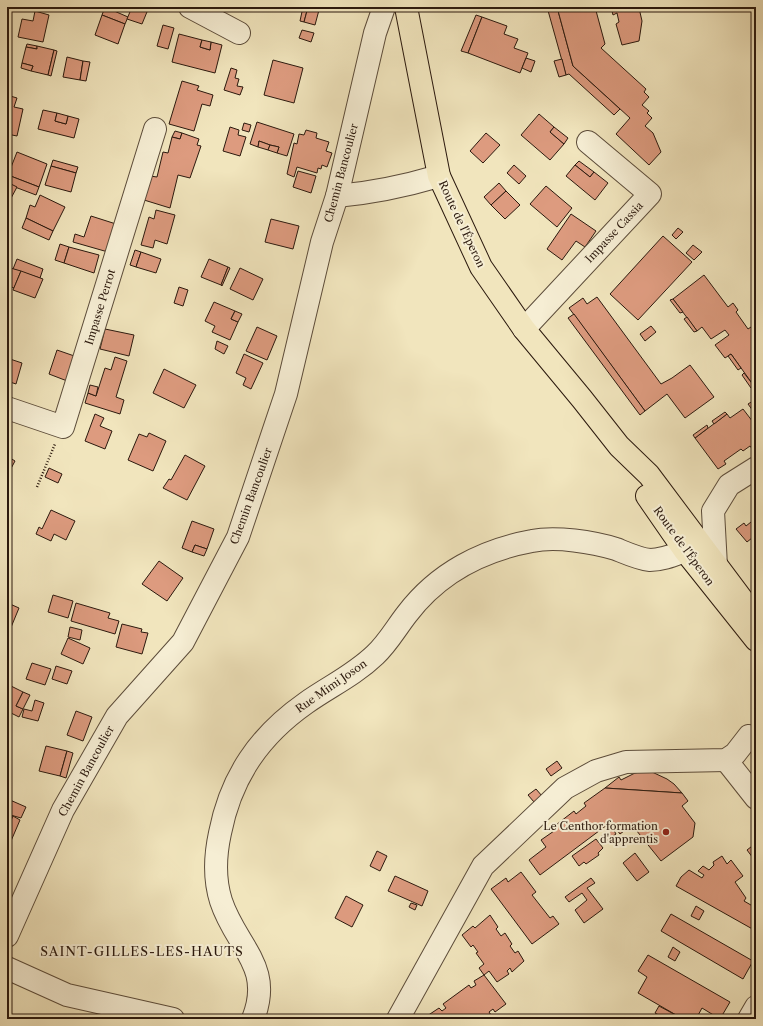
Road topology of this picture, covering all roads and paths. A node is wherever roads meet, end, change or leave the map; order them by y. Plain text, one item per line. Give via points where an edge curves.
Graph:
1 (190, 7) edge
2 (384, 7) edge
3 (406, 7) edge
4 (238, 33) dead end
5 (155, 129) dead end
6 (588, 142) dead end
7 (439, 176) junction
8 (337, 196) junction
9 (524, 329) junction
10 (7, 408) edge
11 (63, 427) junction
12 (619, 446) junction
13 (756, 468) edge
14 (37, 487) dead end
15 (685, 550) junction
16 (716, 566) junction
17 (741, 599) junction
18 (756, 618) edge
19 (756, 640) edge
20 (749, 736) dead end
21 (726, 760) junction
22 (756, 798) edge
23 (7, 936) edge
24 (7, 968) edge
25 (756, 1007) edge
26 (173, 1019) edge
27 (253, 1019) edge
28 (398, 1019) edge
29 (749, 1019) edge

1 - 4 street
2 - 8 street, Chemin Bancoulier via 375,33
3 - 7 main road, Route de l'Éperon
5 - 11 street, Impasse Perrot
6 - 9 street, Impasse Cassia via 650,194
7 - 8 street via 404,186
7 - 9 main road, Route de l'Éperon via 481,266
8 - 23 street, Chemin Bancoulier via 322,242 286,394 238,537 183,642 117,716 63,810
9 - 12 main road, Route de l'Éperon
10 - 11 street
11 - 14 path
12 - 15 main road, Route de l'Éperon via 639,484
12 - 16 main road, Route de l'Éperon via 649,475
13 - 16 street via 729,485 713,511
15 - 17 main road via 695,551 726,590
15 - 19 main road, Route de l'Éperon
15 - 27 street, Rue Mimi Joson via 668,558 649,560 598,544 535,540 495,550 471,560 426,592 377,654 284,720 257,748 240,773 228,802 216,851 215,872 221,900 234,931 255,964 260,979 259,1004
16 - 17 main road, Route de l'Éperon
17 - 18 main road, Route de l'Éperon
20 - 21 street via 735,754
21 - 22 street
21 - 28 street via 626,762 596,771 565,788 483,866
24 - 26 street via 67,995
25 - 29 street

